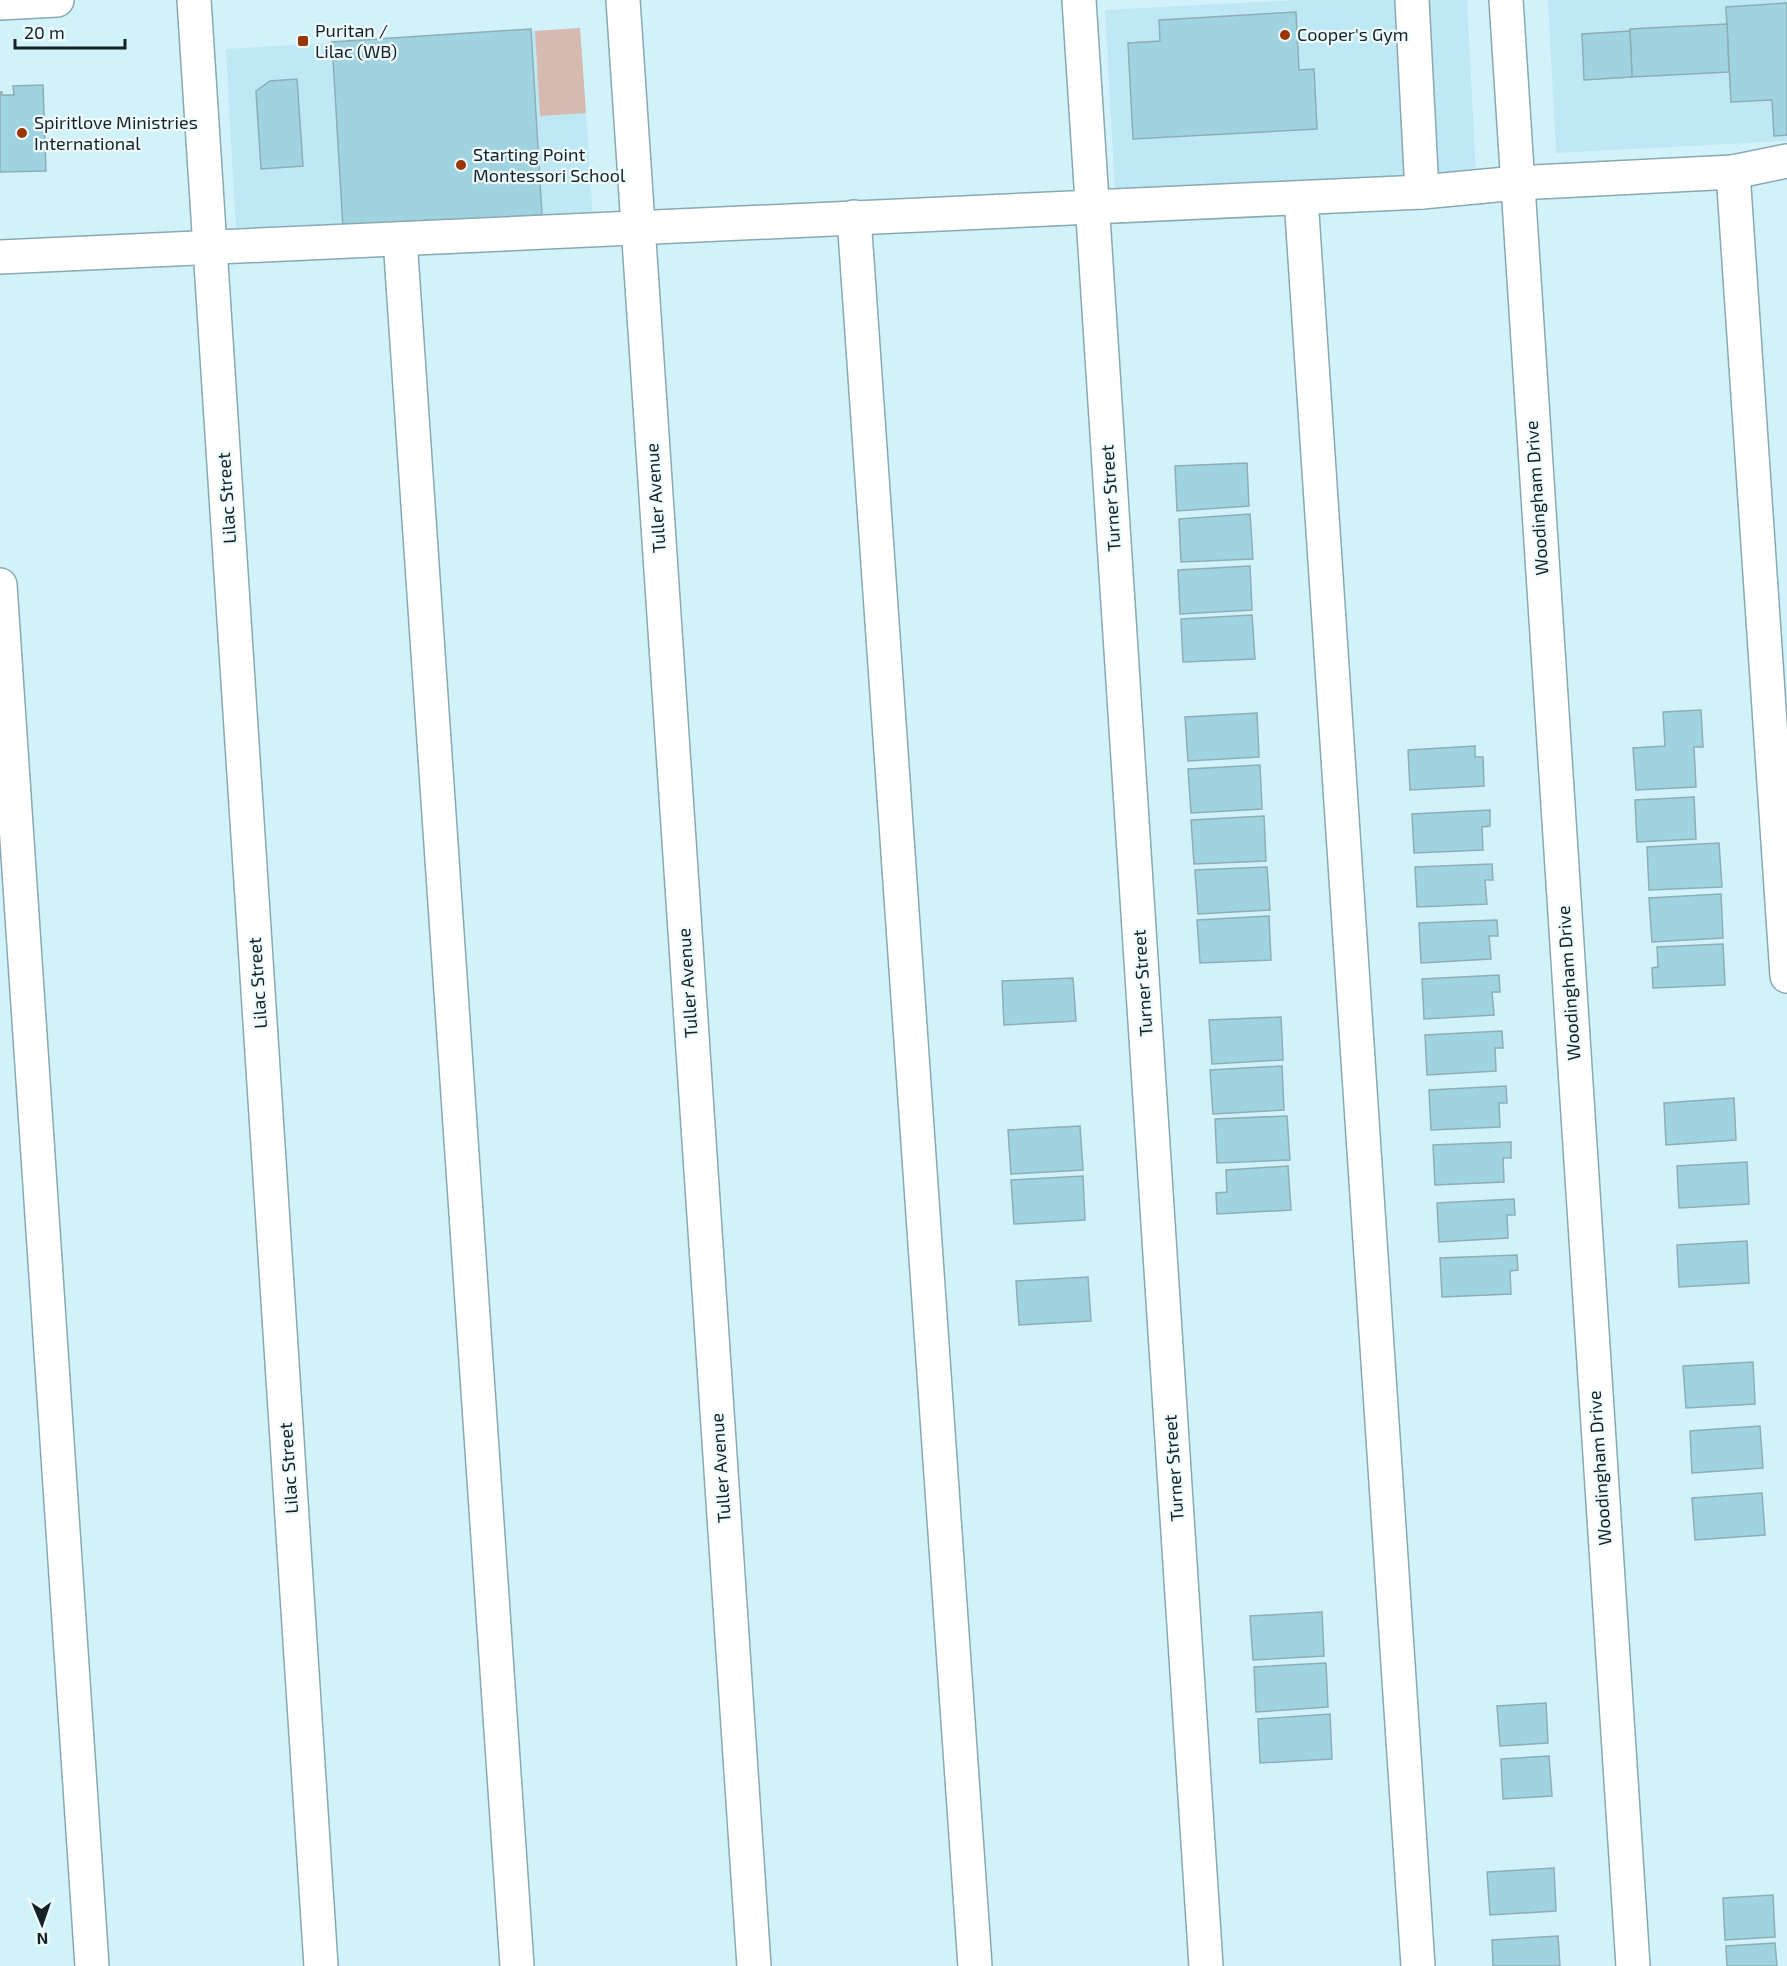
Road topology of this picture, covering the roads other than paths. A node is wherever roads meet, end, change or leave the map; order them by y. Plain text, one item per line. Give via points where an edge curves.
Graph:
1 (57, 0) edge
2 (194, 0) edge
3 (623, 0) edge
4 (1079, 0) edge
5 (1412, 0) edge
6 (1506, 0) edge
7 (0, 3) edge
8 (1787, 161) edge
9 (1733, 172) junction
10 (1517, 183) junction
11 (1422, 192) junction
12 (1301, 198) junction
13 (1093, 207) junction
14 (854, 217) junction
15 (638, 228) junction
16 (400, 239) junction
17 (210, 248) junction
18 (0, 257) edge
19 (0, 585) edge
20 (1787, 976) edge
21 (92, 1966) edge
22 (321, 1966) edge
23 (517, 1966) edge
24 (754, 1966) edge
25 (975, 1966) edge
26 (1206, 1966) edge
27 (1418, 1966) edge
28 (1633, 1966) edge

1 - 7 street
2 - 17 street, Lilac Street
3 - 15 street, Tuller Avenue
4 - 13 street, Turner Street
5 - 11 street
6 - 10 street, Woodingham Drive
8 - 9 street
9 - 10 street
9 - 20 street
10 - 11 street
10 - 28 street, Woodingham Drive
11 - 12 street
12 - 13 street
12 - 27 street
13 - 14 street
13 - 26 street, Turner Street
14 - 15 street
14 - 25 street
15 - 16 street
15 - 24 street, Tuller Avenue
16 - 17 street
16 - 23 street
17 - 18 street
17 - 22 street, Lilac Street
19 - 21 street

